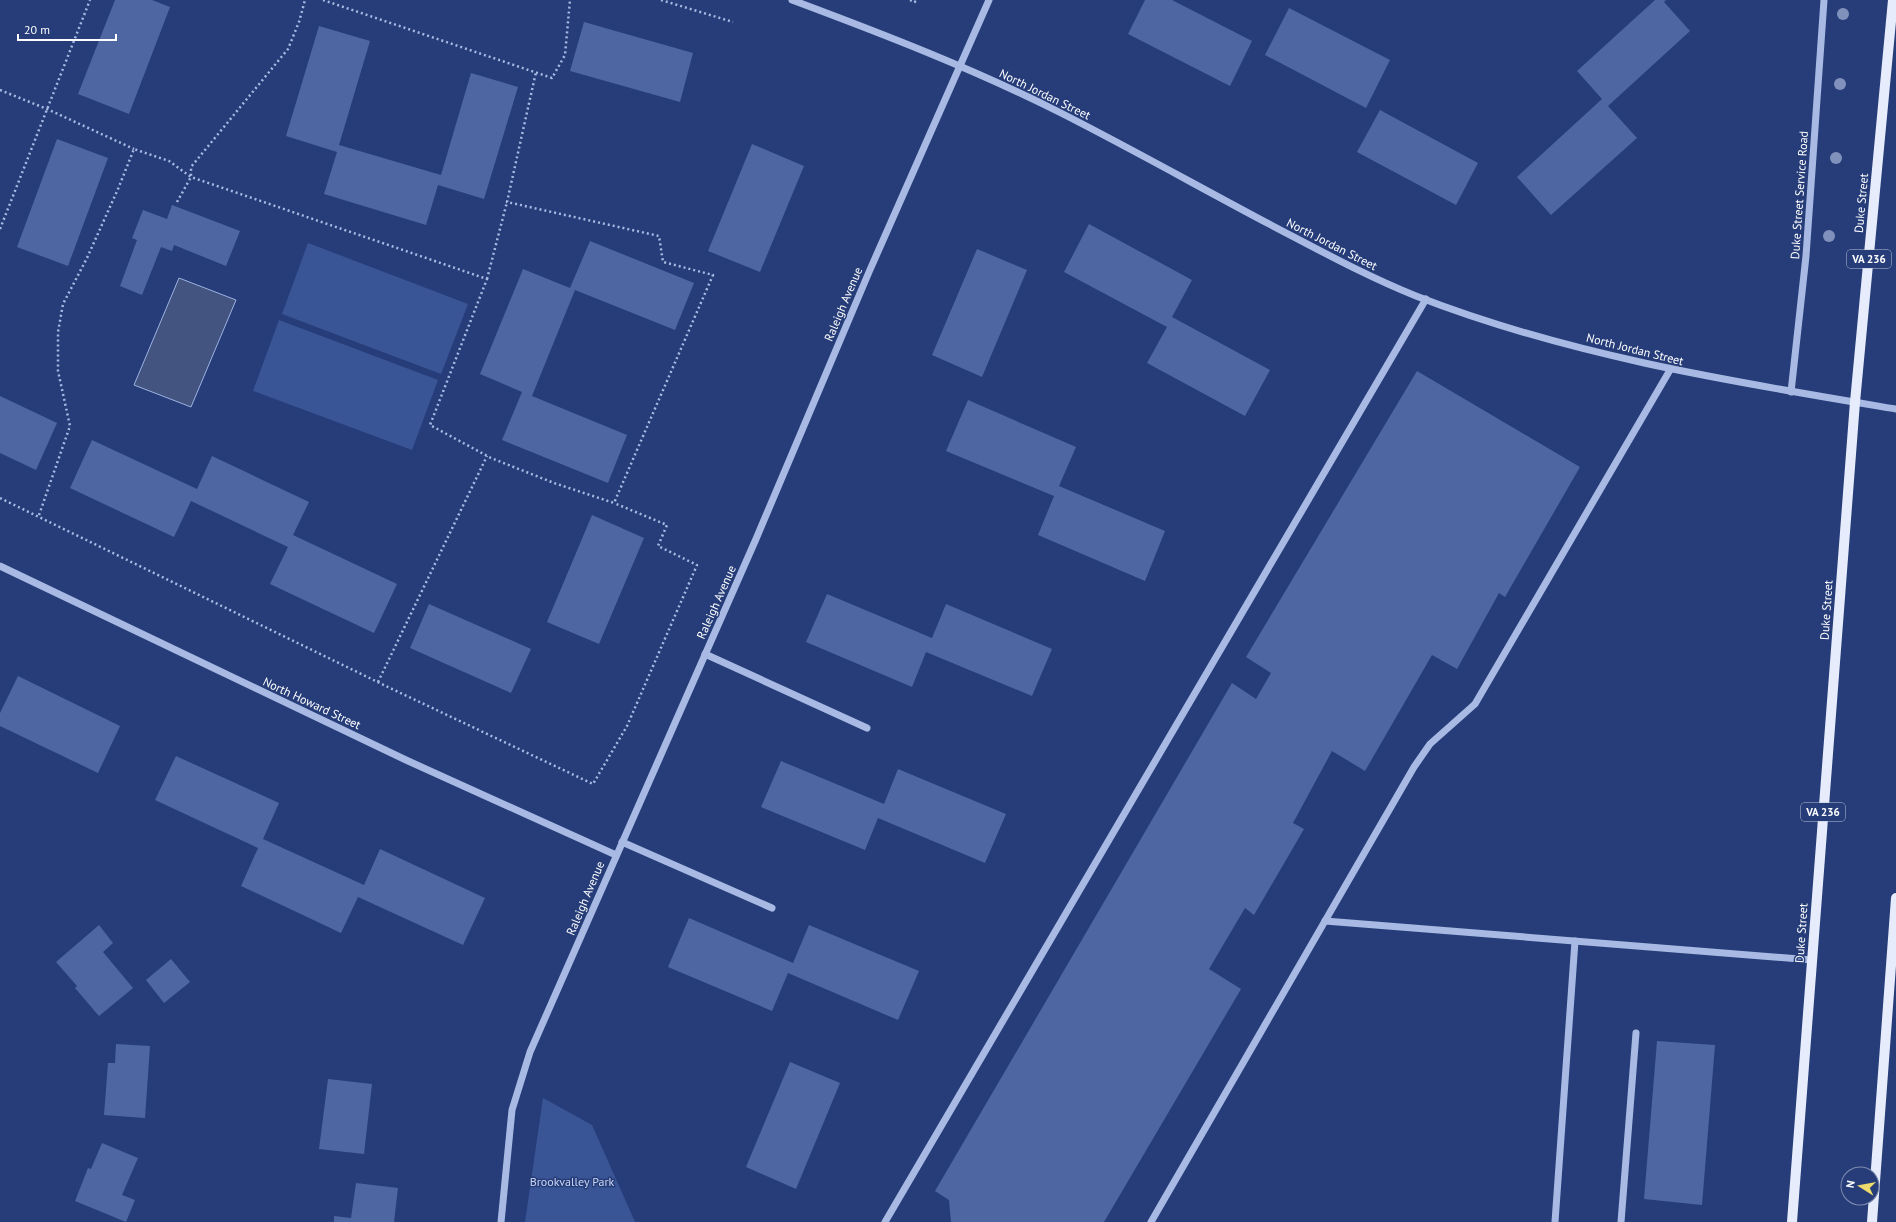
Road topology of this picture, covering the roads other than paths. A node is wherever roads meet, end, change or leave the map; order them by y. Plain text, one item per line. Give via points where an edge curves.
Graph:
1 (792, 0) edge
2 (989, 0) edge
3 (1824, 0) edge
4 (1893, 0) edge
5 (960, 66) junction
6 (1426, 299) junction
7 (1670, 370) junction
8 (1791, 392) junction
9 (1854, 402) junction
10 (1896, 409) edge
11 (0, 566) edge
12 (705, 654) junction
13 (867, 728) dead end
14 (622, 842) junction
15 (616, 855) junction
16 (1896, 898) edge
17 (772, 908) dead end
18 (1325, 921) junction
19 (1574, 941) junction
20 (1812, 960) junction
21 (1636, 1033) dead end
22 (501, 1222) edge
23 (885, 1222) edge
24 (1151, 1222) edge
25 (1555, 1222) edge
26 (1621, 1222) edge
27 (1792, 1222) edge
28 (1872, 1222) edge

1 - 5 street, North Jordan Street
2 - 5 street, Raleigh Avenue
3 - 8 street, Duke Street Service Road via 1806,256
4 - 9 main road, Duke Street / VA 236
5 - 6 street, North Jordan Street via 1060,113 1366,274
5 - 12 street, Raleigh Avenue
6 - 7 street, North Jordan Street via 1508,328
6 - 23 street
7 - 8 street, North Jordan Street
7 - 18 street via 1475,704 1430,744 1414,767
8 - 9 street, North Jordan Street
9 - 10 street, North Jordan Street
9 - 20 main road, Duke Street / VA 236
11 - 15 street, North Howard Street via 406,760
12 - 13 street
12 - 14 street, Raleigh Avenue
14 - 15 street, Raleigh Avenue
14 - 17 street
15 - 22 street, Raleigh Avenue via 530,1052 520,1081 512,1110
16 - 28 main road
18 - 19 street
18 - 24 street
19 - 20 street
19 - 25 street
20 - 27 main road, Duke Street / VA 236
21 - 26 street

